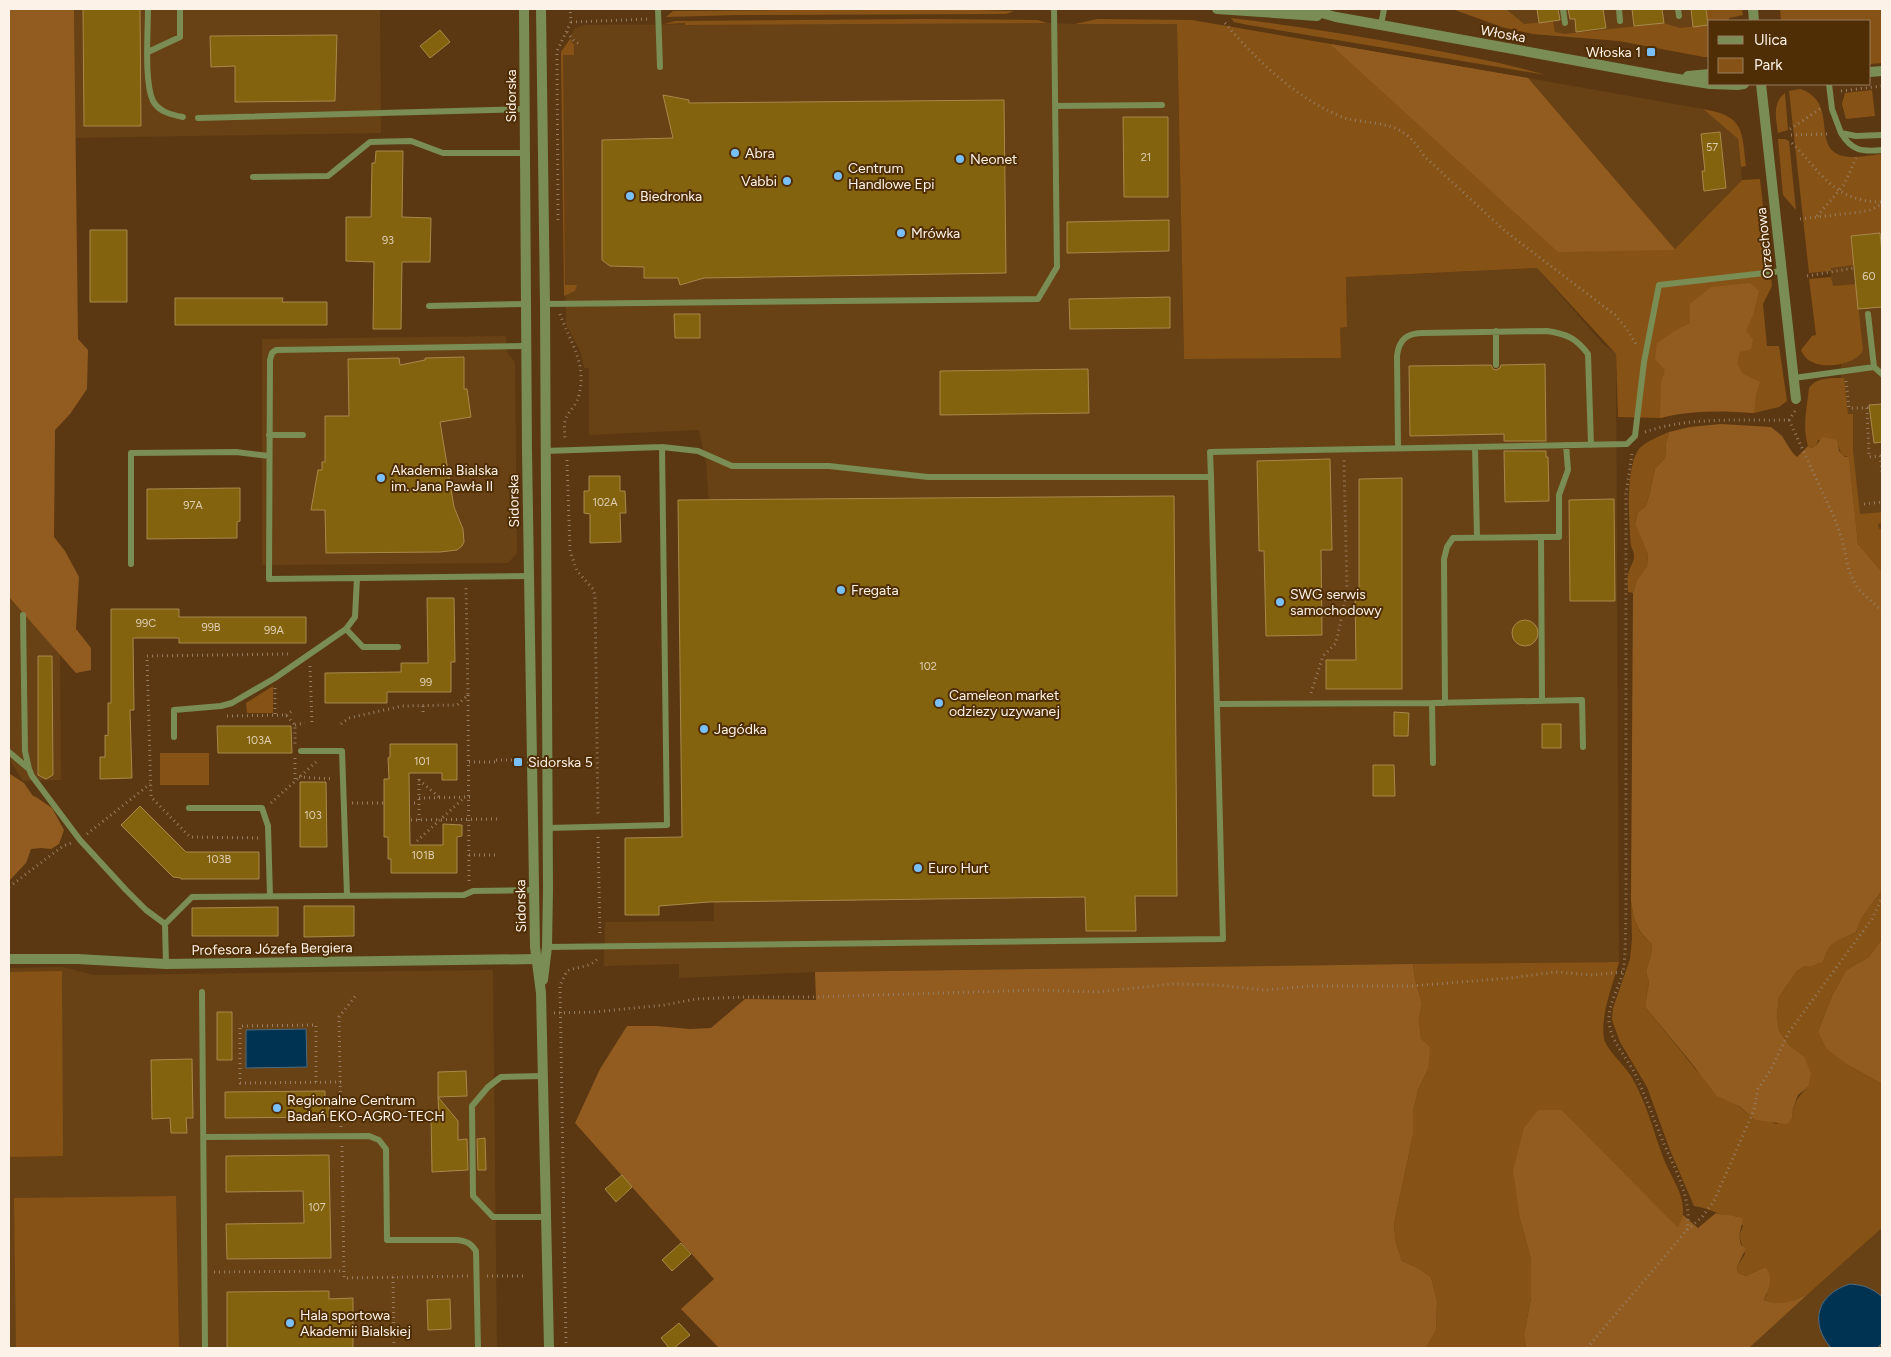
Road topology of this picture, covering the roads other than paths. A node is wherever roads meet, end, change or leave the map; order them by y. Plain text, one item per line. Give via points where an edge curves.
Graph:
1 (148, 9) edge
2 (180, 9) edge
3 (524, 9) edge
4 (541, 9) edge
5 (658, 9) edge
6 (1054, 9) edge
7 (1218, 9) edge
8 (1307, 9) edge
9 (1384, 9) edge
10 (1563, 9) edge
11 (1619, 9) edge
12 (1678, 9) edge
13 (1679, 16) dead end
14 (1336, 17) junction
15 (1620, 21) dead end
16 (1565, 23) dead end
17 (1381, 25) junction
18 (148, 52) junction
19 (660, 67) dead end
20 (1708, 74) edge
21 (1666, 78) junction
22 (1708, 84) edge
23 (1761, 85) edge
24 (1829, 85) edge
25 (1162, 105) dead end
26 (1055, 106) junction
27 (524, 109) junction
28 (543, 109) junction
29 (183, 117) dead end
30 (198, 118) dead end
31 (1841, 134) junction
32 (1882, 135) edge
33 (1882, 150) edge
34 (544, 152) junction
35 (525, 153) junction
36 (253, 176) dead end
37 (1782, 271) junction
38 (526, 304) junction
39 (545, 304) junction
40 (429, 306) dead end
41 (1868, 314) dead end
42 (1496, 331) junction
43 (545, 345) junction
44 (526, 346) junction
45 (1496, 365) dead end
46 (1874, 367) junction
47 (1882, 374) edge
48 (1794, 378) junction
49 (1796, 399) road end
50 (269, 435) junction
51 (303, 435) dead end
52 (1497, 437) dead end
53 (1566, 445) junction
54 (1591, 445) junction
55 (1497, 446) junction
56 (662, 447) junction
57 (1475, 447) junction
58 (1398, 448) junction
59 (527, 451) junction
60 (545, 451) junction
61 (269, 456) junction
62 (1211, 477) junction
63 (1477, 537) junction
64 (1541, 537) junction
65 (131, 564) dead end
66 (546, 575) junction
67 (529, 576) junction
68 (357, 578) junction
69 (23, 615) dead end
70 (346, 629) junction
71 (546, 629) junction
72 (530, 638) junction
73 (398, 647) dead end
74 (1542, 701) junction
75 (1445, 702) junction
76 (1432, 703) junction
77 (1217, 704) junction
78 (174, 738) dead end
79 (1583, 747) dead end
80 (9, 752) edge
81 (301, 752) dead end
82 (1433, 763) dead end
83 (28, 769) junction
84 (189, 808) dead end
85 (533, 828) junction
86 (547, 828) junction
87 (548, 889) junction
88 (534, 890) junction
89 (346, 895) junction
90 (270, 896) junction
91 (165, 924) junction
92 (535, 947) junction
93 (547, 947) junction
94 (9, 959) edge
95 (541, 959) junction
96 (166, 964) junction
97 (202, 992) dead end
98 (543, 1076) junction
99 (204, 1137) junction
100 (546, 1217) junction
101 (205, 1348) edge
102 (478, 1348) edge
103 (548, 1348) edge

1 - 18 lane
2 - 18 lane via 180,37
3 - 27 street, Sidorska
4 - 28 street, Sidorska
5 - 19 lane
6 - 26 lane
7 - 14 street, Włoska
8 - 14 street, Włoska
9 - 17 lane
10 - 16 lane
11 - 15 lane
12 - 13 lane
14 - 17 street, Włoska
17 - 21 street, Włoska
18 - 29 lane via 149,88 154,103 169,115
20 - 21 street, Włoska
21 - 22 street, Włoska
23 - 37 street, Orzechowa
24 - 31 lane via 1836,125
25 - 26 lane
26 - 39 lane via 1056,267 1038,298
27 - 28 street
27 - 30 lane
27 - 35 street, Sidorska
28 - 34 street, Sidorska
31 - 32 lane
31 - 33 lane via 1848,145 1860,150
34 - 35 street
34 - 39 street, Sidorska
35 - 36 lane via 442,153 412,142 370,142 328,176
35 - 38 street, Sidorska
37 - 48 street, Orzechowa
37 - 54 lane via 1659,285 1644,362 1635,436 1627,444
38 - 39 street
38 - 40 lane
38 - 44 street, Sidorska
39 - 43 street, Sidorska
41 - 46 lane
42 - 45 lane
42 - 54 lane via 1547,330 1564,333 1579,343 1588,354 1590,367
42 - 58 lane via 1413,333 1403,338 1396,356
43 - 44 street
43 - 60 street, Sidorska
44 - 50 lane via 276,350 270,360
44 - 59 street, Sidorska
46 - 47 lane
46 - 48 lane
48 - 49 street, Orzechowa
50 - 51 lane
50 - 61 lane
52 - 55 lane
53 - 54 lane
53 - 55 lane
53 - 64 lane via 1568,470 1559,495 1559,537
55 - 57 lane
56 - 60 lane
56 - 62 lane via 698,451 732,466 830,466 928,477
56 - 86 lane via 667,826
57 - 58 lane
57 - 63 lane
58 - 62 lane via 1210,452
59 - 60 street
59 - 67 street, Sidorska
60 - 66 street, Sidorska
61 - 65 lane via 236,452 131,453
61 - 68 lane via 269,579
62 - 77 lane
63 - 64 lane
63 - 75 lane via 1453,538 1444,558
64 - 74 lane
66 - 67 street
66 - 71 street, Sidorska
67 - 68 lane
67 - 72 street, Sidorska
68 - 70 lane via 355,617
69 - 83 lane
70 - 73 lane via 363,647
70 - 78 lane via 232,703 174,710
71 - 72 street
71 - 86 street, Sidorska
72 - 85 street, Sidorska
74 - 75 lane
74 - 79 lane via 1582,700
75 - 76 lane
76 - 77 lane
76 - 82 lane
77 - 93 lane via 1223,938
80 - 83 lane
81 - 89 lane via 342,751
83 - 91 lane via 80,840 146,910
84 - 90 lane via 262,808 268,826
85 - 86 street
85 - 88 street, Sidorska
86 - 87 street, Sidorska
87 - 88 street
87 - 93 street, Sidorska
88 - 89 lane
88 - 92 street, Sidorska
89 - 90 lane
90 - 91 lane via 192,897
91 - 96 lane
92 - 93 street
92 - 95 street, Sidorska
93 - 95 street, Sidorska
94 - 96 street, Profesora Józefa Bergiera
95 - 96 street, Profesora Józefa Bergiera
95 - 98 street, Sidorska
97 - 99 lane
98 - 100 street, Sidorska
98 - 100 lane via 501,1077 472,1106 473,1196 493,1217
99 - 101 lane
99 - 102 lane via 369,1136 379,1140 386,1149 387,1240 465,1241 476,1251
100 - 103 street, Sidorska

